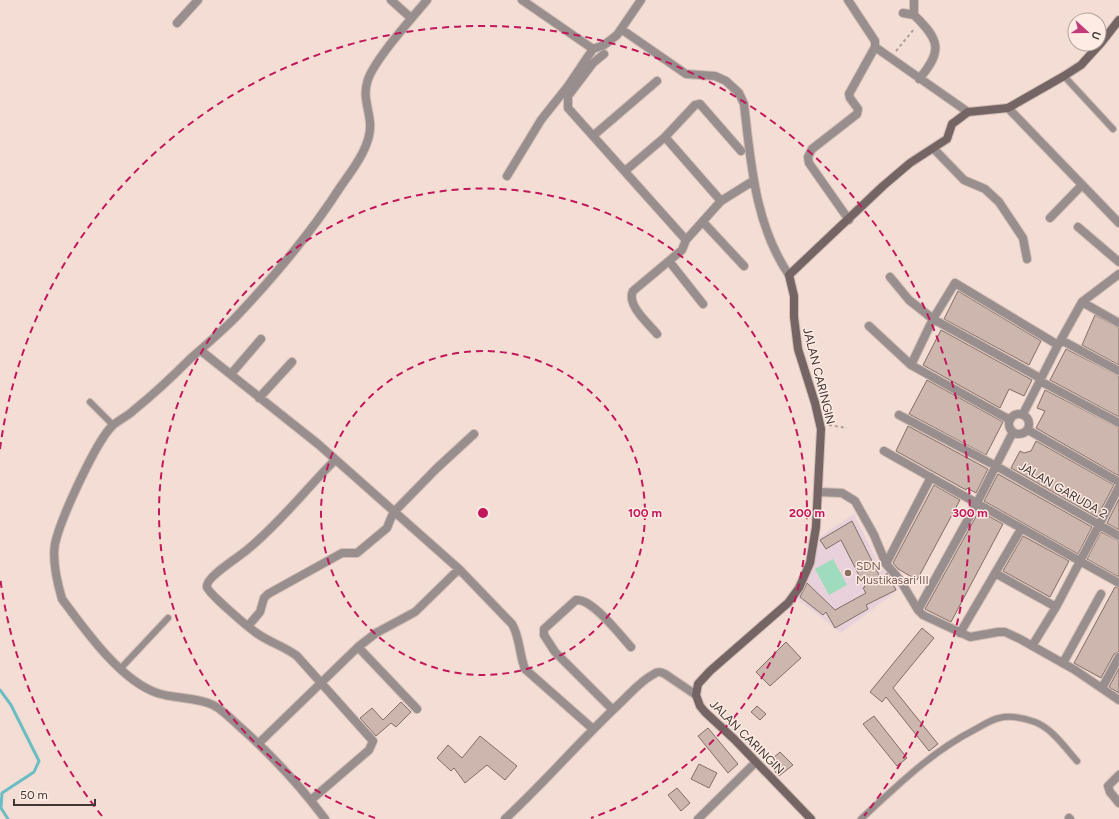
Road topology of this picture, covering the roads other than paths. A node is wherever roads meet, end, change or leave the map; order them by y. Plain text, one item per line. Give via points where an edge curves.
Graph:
1 (198, 0) edge
2 (391, 0) edge
3 (427, 0) edge
4 (522, 0) edge
5 (640, 0) edge
6 (848, 0) edge
7 (914, 0) edge
8 (903, 13) dead end
9 (914, 15) junction
10 (412, 18) junction
11 (1119, 20) edge
12 (176, 23) dead end
13 (621, 29) junction
14 (875, 48) junction
15 (593, 50) junction
16 (604, 54) dead end
17 (1064, 76) junction
18 (919, 79) junction
19 (657, 82) dead end
20 (1008, 108) junction
21 (968, 112) junction
22 (1113, 129) dead end
23 (594, 135) junction
24 (665, 137) junction
25 (934, 148) junction
26 (741, 151) dead end
27 (625, 171) junction
28 (507, 176) dead end
29 (753, 182) junction
30 (1082, 185) junction
31 (721, 201) junction
32 (1050, 218) dead end
33 (849, 220) junction
34 (703, 222) junction
35 (1119, 223) edge
36 (1078, 227) dead end
37 (686, 240) junction
38 (1027, 259) dead end
39 (669, 261) junction
40 (1119, 262) edge
41 (744, 266) dead end
42 (1119, 274) edge
43 (789, 276) junction
44 (890, 277) dead end
45 (1082, 302) junction
46 (703, 304) dead end
47 (933, 319) junction
48 (1119, 323) edge
49 (869, 326) dead end
50 (657, 334) dead end
51 (261, 339) dead end
52 (1059, 342) junction
53 (200, 350) junction
54 (292, 362) dead end
55 (911, 365) junction
56 (1119, 371) edge
57 (231, 374) junction
58 (1040, 380) junction
59 (259, 398) junction
60 (90, 402) dead end
61 (1023, 414) junction
62 (899, 415) dead end
63 (1010, 420) junction
64 (1119, 423) edge
65 (113, 425) junction
66 (1028, 430) junction
67 (1013, 432) junction
68 (474, 434) dead end
69 (884, 451) dead end
70 (334, 460) junction
71 (996, 466) junction
72 (931, 477) junction
73 (1119, 482) edge
74 (1119, 487) edge
75 (818, 492) junction
76 (977, 503) junction
77 (393, 513) junction
78 (1099, 524) junction
79 (1021, 529) junction
80 (1119, 536) edge
81 (1080, 561) junction
82 (886, 564) junction
83 (458, 569) junction
84 (995, 573) junction
85 (1119, 583) edge
86 (1101, 594) dead end
87 (1056, 607) junction
88 (918, 610) junction
89 (168, 618) dead end
90 (248, 626) junction
91 (960, 633) junction
92 (1032, 646) junction
93 (358, 647) junction
94 (631, 647) dead end
95 (1119, 657) edge
96 (1063, 663) junction
97 (121, 668) junction
98 (321, 683) junction
99 (1102, 688) junction
100 (696, 695) junction
101 (1119, 700) edge
102 (417, 710) dead end
103 (613, 710) junction
104 (593, 729) junction
105 (259, 743) junction
106 (1077, 761) dead end
107 (756, 762) junction
108 (1119, 775) edge
109 (311, 800) junction
110 (1119, 803) edge
111 (325, 819) edge
112 (505, 819) edge
113 (698, 819) edge
114 (811, 819) edge
115 (862, 819) edge

1 - 12 street
2 - 10 street
3 - 10 street
4 - 15 street
5 - 13 street
6 - 14 street via 875,41
7 - 9 street
8 - 9 street
9 - 18 street via 933,36 936,48 930,66
10 - 53 street via 367,81 365,102 370,125 369,134 356,162 303,238 255,296
11 - 17 street via 1101,43
13 - 15 street via 610,41
13 - 29 street via 680,71 692,76 715,76 737,90 744,104
14 - 18 street
14 - 33 street via 849,94 858,109 857,114 812,149 808,157 809,163
15 - 28 street via 541,120
16 - 23 street via 593,63 568,96 568,108
17 - 20 street
17 - 22 lane
18 - 21 street
19 - 23 street
20 - 21 street
20 - 30 street
21 - 25 street via 952,124 947,139
23 - 27 street
24 - 26 street via 697,104 700,104
24 - 27 street
24 - 31 street
25 - 33 street via 910,163
25 - 38 street via 964,180 985,189 999,202 1023,238
27 - 37 street
29 - 31 street
29 - 43 street via 771,245
30 - 32 street
30 - 35 street
31 - 34 street
33 - 43 street
34 - 37 street
34 - 41 street
36 - 40 street
37 - 39 street via 682,250
39 - 46 street
39 - 50 street via 630,296 632,303
42 - 45 street
43 - 75 street, JALAN CARINGIN via 794,296 798,349 820,426
44 - 47 street via 909,300
45 - 48 street
45 - 52 street
47 - 52 street via 955,283
47 - 55 street
47 - 58 street
49 - 55 street
51 - 57 street
52 - 56 street
52 - 58 street
53 - 57 street
53 - 65 street via 135,410
54 - 59 street
55 - 63 street
57 - 59 street
58 - 61 street
58 - 64 street
59 - 70 street
60 - 65 lane
61 - 63 street via 1017,414
61 - 66 street via 1029,421
62 - 71 street, JALAN GARUDA 2
63 - 67 street via 1009,427
65 - 97 street via 92,455 60,528 55,546 55,562 62,599
66 - 67 street via 1019,435
66 - 73 street
67 - 71 street
68 - 77 street
69 - 72 street
70 - 77 street
70 - 90 street via 249,549 208,581 207,589
71 - 76 street
71 - 78 street, JALAN GARUDA 2
72 - 76 street
72 - 82 street
74 - 78 street
75 - 82 street via 847,494 855,501 874,535
75 - 100 street, JALAN CARINGIN via 814,544 810,563 799,588 788,603 710,671 698,684
76 - 79 street
76 - 88 street
77 - 83 street
77 - 90 street via 387,528 357,553 342,553 266,596 260,612
78 - 80 street, JALAN GARUDA 2
78 - 81 street
79 - 81 street
79 - 84 street
81 - 85 street
81 - 87 street
82 - 88 street via 900,580
83 - 93 street via 415,612 376,633
83 - 104 street via 512,624 516,630 520,657 525,669
84 - 87 street
84 - 91 street
86 - 96 street
87 - 92 street
88 - 91 street via 930,620
89 - 97 lane
90 - 98 street via 297,656
91 - 92 street via 970,637 1005,632
92 - 96 street
93 - 98 street
93 - 102 street
94 - 103 street via 594,608 580,600 576,600 544,629 544,635 555,652
95 - 99 street
96 - 99 street
97 - 105 street via 144,688 156,693 214,705
98 - 105 street
98 - 109 street via 373,741 369,750
99 - 101 street
100 - 103 street via 665,674 655,673
100 - 107 street, JALAN CARINGIN via 700,706
103 - 104 street
104 - 112 street
105 - 109 street
106 - 115 lane via 1044,727 1028,720 998,718 969,732 918,767
107 - 113 street
107 - 114 street, JALAN CARINGIN
108 - 110 street via 1108,786
109 - 111 street

